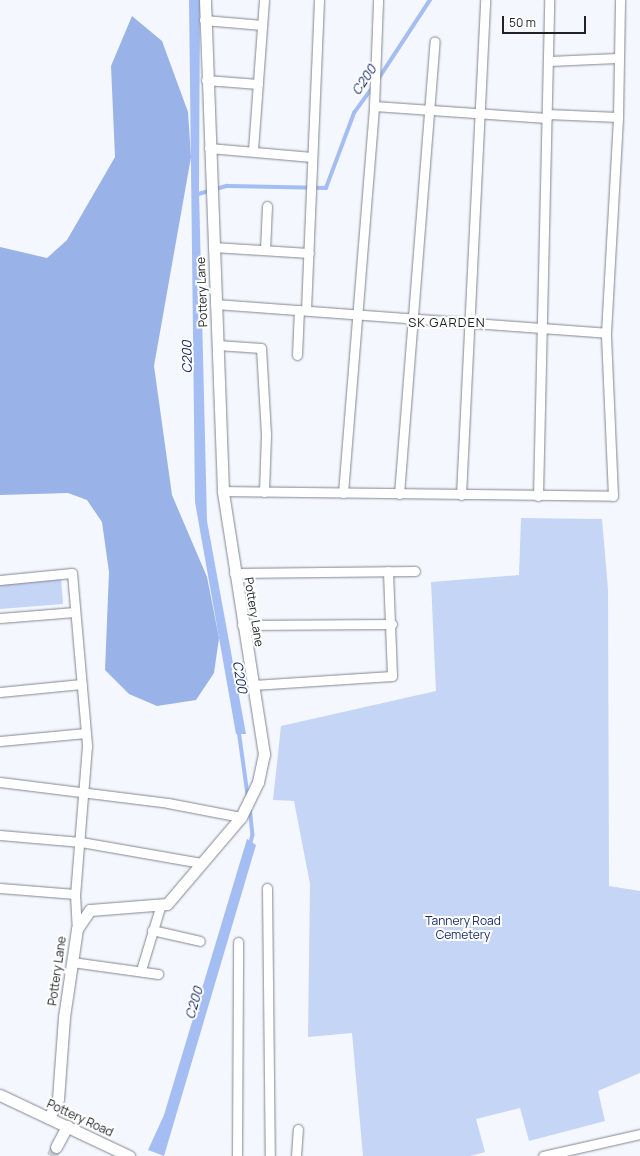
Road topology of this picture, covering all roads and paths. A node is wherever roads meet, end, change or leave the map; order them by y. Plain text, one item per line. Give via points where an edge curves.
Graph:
1 (205, 0) edge
2 (264, 0) edge
3 (319, 0) edge
4 (378, 0) edge
5 (485, 0) edge
6 (549, 0) edge
7 (620, 0) edge
8 (204, 20) junction
9 (262, 26) junction
10 (435, 41) dead end
11 (618, 58) junction
12 (548, 62) junction
13 (206, 80) junction
14 (258, 84) junction
15 (374, 106) junction
16 (429, 108) junction
17 (481, 113) junction
18 (547, 116) junction
19 (618, 117) junction
20 (209, 148) junction
21 (253, 150) junction
22 (312, 156) junction
23 (267, 206) dead end
24 (213, 247) junction
25 (265, 250) junction
26 (309, 253) junction
27 (215, 304) junction
28 (302, 310) junction
29 (358, 314) junction
30 (411, 318) junction
31 (469, 322) junction
32 (540, 327) junction
33 (606, 333) junction
34 (217, 345) junction
35 (297, 355) dead end
36 (223, 491) junction
37 (264, 492) junction
38 (343, 493) junction
39 (400, 494) junction
40 (461, 495) junction
41 (538, 496) junction
42 (388, 571) junction
43 (415, 571) dead end
44 (234, 572) junction
45 (0, 580) edge
46 (75, 612) junction
47 (0, 618) edge
48 (392, 624) junction
49 (242, 625) junction
50 (82, 684) junction
51 (253, 685) junction
52 (0, 692) edge
53 (86, 733) junction
54 (0, 741) edge
55 (0, 782) edge
56 (85, 794) junction
57 (240, 817) junction
58 (0, 835) edge
59 (81, 842) junction
60 (201, 863) junction
61 (0, 888) edge
62 (268, 888) dead end
63 (75, 894) junction
64 (161, 904) junction
65 (77, 929) junction
66 (152, 930) junction
67 (200, 941) dead end
68 (238, 942) dead end
69 (72, 962) junction
70 (141, 970) junction
71 (158, 974) dead end
72 (0, 1095) edge
73 (49, 1118) junction
74 (67, 1126) junction
75 (298, 1129) dead end
76 (640, 1134) edge
77 (56, 1147) tunnel mouth
78 (129, 1156) edge
79 (237, 1156) edge
80 (270, 1156) edge
81 (296, 1156) edge
82 (543, 1156) edge

1 - 8 street, Pottery Lane
2 - 9 street
3 - 22 street
4 - 15 street
5 - 17 street
6 - 12 street
7 - 11 street
8 - 9 street
8 - 13 street, Pottery Lane
9 - 14 street
10 - 16 street
11 - 12 street
11 - 19 street
12 - 18 street
13 - 14 street
13 - 20 street, Pottery Lane
14 - 21 street
15 - 16 street
15 - 29 street
16 - 17 street
16 - 30 street
17 - 18 street
17 - 31 street
18 - 19 street
18 - 32 street
19 - 33 street
20 - 21 street
20 - 24 street, Pottery Lane
21 - 22 street
22 - 26 street
23 - 25 street
24 - 25 street
24 - 27 street, Pottery Lane
25 - 26 street
26 - 28 street
27 - 28 street
27 - 34 street, Pottery Lane
28 - 29 street
28 - 35 street
29 - 30 street
29 - 38 street
30 - 31 street
30 - 39 street
31 - 32 street
31 - 40 street
32 - 33 street
32 - 41 street
33 - 41 street via 613,496
34 - 36 street, Pottery Lane
34 - 37 street via 261,348 266,434
36 - 37 street
36 - 44 street, Pottery Lane
37 - 38 street
38 - 39 street
39 - 40 street
40 - 41 street
42 - 43 street
42 - 44 street
42 - 48 street
44 - 49 street, Pottery Lane
45 - 46 street via 72,573
46 - 47 street
46 - 50 street
48 - 49 street
48 - 51 street via 392,676
49 - 51 street, Pottery Lane
50 - 52 street
50 - 53 street
51 - 57 street, Pottery Lane via 264,754 254,786
53 - 54 street
53 - 56 street
55 - 56 street
56 - 57 street via 168,803
56 - 59 street
57 - 60 street, Pottery Lane
58 - 59 street
59 - 60 street
59 - 63 street
60 - 64 street, Pottery Lane via 167,904
61 - 63 street
62 - 80 street
63 - 65 street
64 - 65 street, Pottery Lane via 90,910
64 - 66 street
65 - 69 street, Pottery Lane
66 - 67 street
66 - 70 street
68 - 79 street
69 - 70 street
69 - 73 street, Pottery Lane via 58,1099
70 - 71 street
72 - 73 street, Pottery Road
73 - 74 street, Pottery Road
74 - 77 street
74 - 78 street, Pottery Road
75 - 81 street
76 - 82 street

